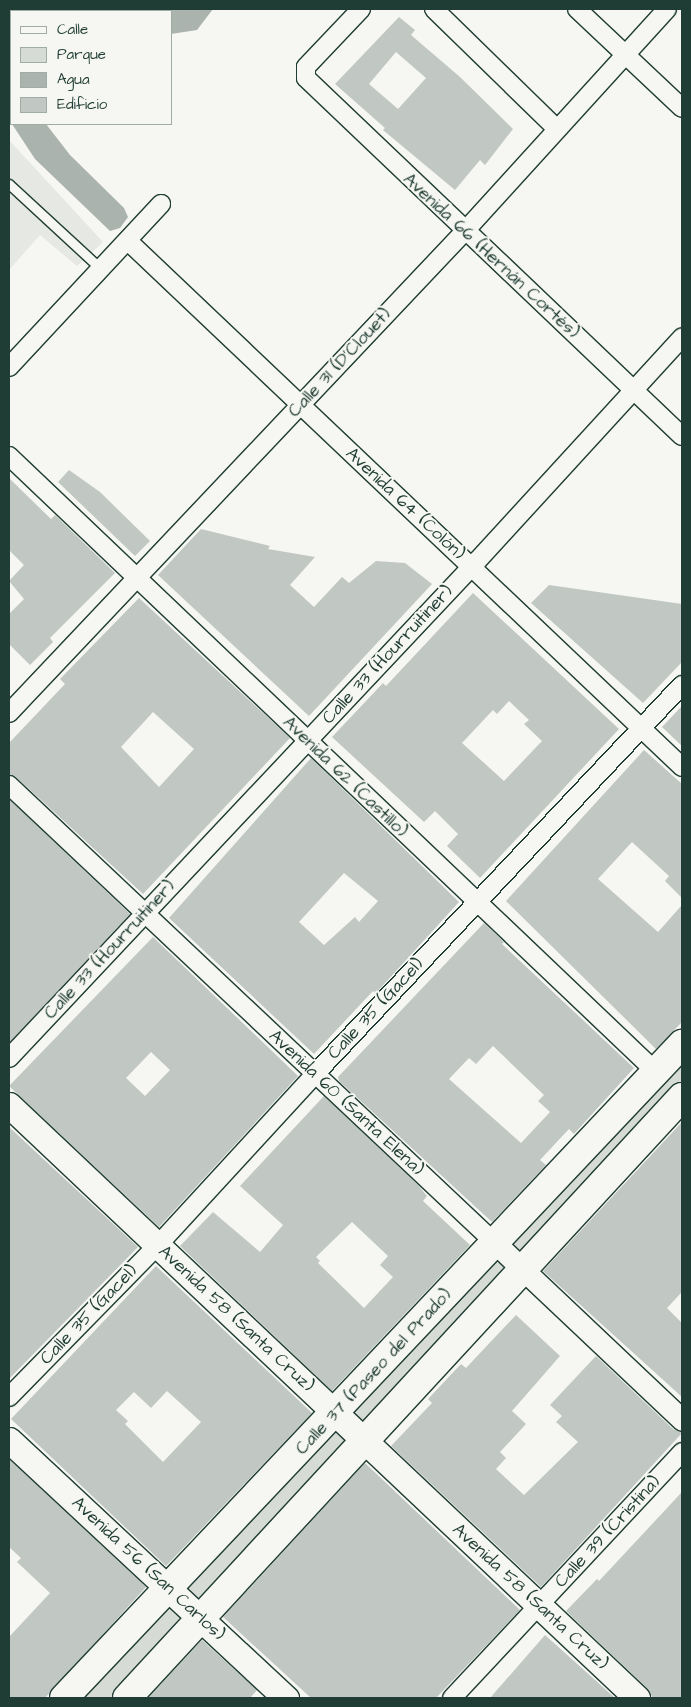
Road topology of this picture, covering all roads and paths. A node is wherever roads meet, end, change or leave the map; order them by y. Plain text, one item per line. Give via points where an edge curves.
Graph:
1 (361, 9) edge
2 (434, 9) edge
3 (577, 9) edge
4 (667, 9) edge
5 (626, 54) junction
6 (682, 108) edge
7 (558, 129) junction
8 (9, 184) edge
9 (162, 204) dead end
10 (465, 231) junction
11 (128, 241) junction
12 (101, 269) junction
13 (682, 337) edge
14 (9, 366) edge
15 (633, 390) junction
16 (301, 404) junction
17 (682, 436) edge
18 (9, 456) edge
19 (471, 566) junction
20 (137, 578) junction
21 (682, 685) edge
22 (9, 713) edge
23 (642, 728) junction
24 (307, 740) junction
25 (682, 767) edge
26 (9, 785) edge
27 (477, 902) junction
28 (145, 914) junction
29 (682, 1044) edge
30 (9, 1058) edge
31 (656, 1072) junction
32 (315, 1074) junction
33 (682, 1097) edge
34 (9, 1105) edge
35 (494, 1242) junction
36 (158, 1245) junction
37 (524, 1271) junction
38 (9, 1397) edge
39 (336, 1414) junction
40 (682, 1420) edge
41 (9, 1440) edge
42 (366, 1442) junction
43 (682, 1452) edge
44 (169, 1588) junction
45 (540, 1606) junction
46 (202, 1619) junction
47 (64, 1698) edge
48 (127, 1698) edge
49 (286, 1698) edge
50 (452, 1698) edge
51 (637, 1698) edge

1 - 10 street, Avenida 66 (Hernán Cortés) via 306,67 306,78
2 - 7 street
3 - 5 street
4 - 5 street, Calle 31 (D'Clouet)
5 - 6 street
5 - 7 street, Calle 31 (D'Clouet)
7 - 10 street, Calle 31 (D'Clouet)
8 - 12 lane
9 - 11 street
10 - 15 street, Avenida 66 (Hernán Cortés)
10 - 16 street, Calle 31 (D'Clouet)
11 - 12 street
11 - 16 street, Avenida 64 (Colón)
12 - 14 street
13 - 15 street, Calle 33 (Hourruitiner)
15 - 17 street, Avenida 66 (Hernán Cortés)
15 - 19 street, Calle 33 (Hourruitiner)
16 - 19 street, Avenida 64 (Colón)
16 - 20 street, Calle 31 (D'Clouet)
18 - 20 street, Avenida 62 (Castillo)
19 - 23 street, Avenida 64 (Colón)
19 - 24 street, Calle 33 (Hourruitiner)
20 - 22 street, Calle 31 (D'Clouet)
20 - 24 street, Avenida 62 (Castillo)
21 - 23 street, Calle 35 (Gacel)
23 - 25 street, Avenida 64 (Colón)
23 - 27 street, Calle 35 (Gacel)
24 - 27 street, Avenida 62 (Castillo)
24 - 28 street, Calle 33 (Hourruitiner)
26 - 28 street, Avenida 60 (Santa Elena)
27 - 31 street, Avenida 62 (Castillo)
27 - 32 street, Calle 35 (Gacel)
28 - 30 street, Calle 33 (Hourruitiner)
28 - 32 street, Avenida 60 (Santa Elena)
29 - 31 main road, Calle 37 (Paseo del Prado)
31 - 33 main road, Avenida 62 (Castillo)
31 - 35 main road, Calle 37 (Paseo del Prado)
32 - 35 street, Avenida 60 (Santa Elena)
32 - 36 street, Calle 35 (Gacel)
33 - 37 main road
34 - 36 main road, Avenida 58 (Santa Cruz)
35 - 37 street, Avenida 60 (Santa Elena)
35 - 39 main road, Calle 37 (Paseo del Prado)
36 - 38 street, Calle 35 (Gacel)
36 - 39 main road, Avenida 58 (Santa Cruz)
37 - 40 street, Avenida 60 (Santa Elena)
37 - 42 main road
39 - 42 main road, Avenida 58 (Santa Cruz)
39 - 44 main road, Calle 37 (Paseo del Prado)
41 - 44 main road, Avenida 56 (San Carlos)
42 - 45 main road, Avenida 58 (Santa Cruz)
42 - 46 main road
43 - 45 street, Calle 39 (Cristina)
44 - 46 main road, Avenida 56 (San Carlos)
44 - 47 main road, Calle 37 (Paseo del Prado)
45 - 50 street, Calle 39 (Cristina)
45 - 51 main road, Avenida 58 (Santa Cruz)
46 - 48 main road
46 - 49 main road, Avenida 56 (San Carlos)

